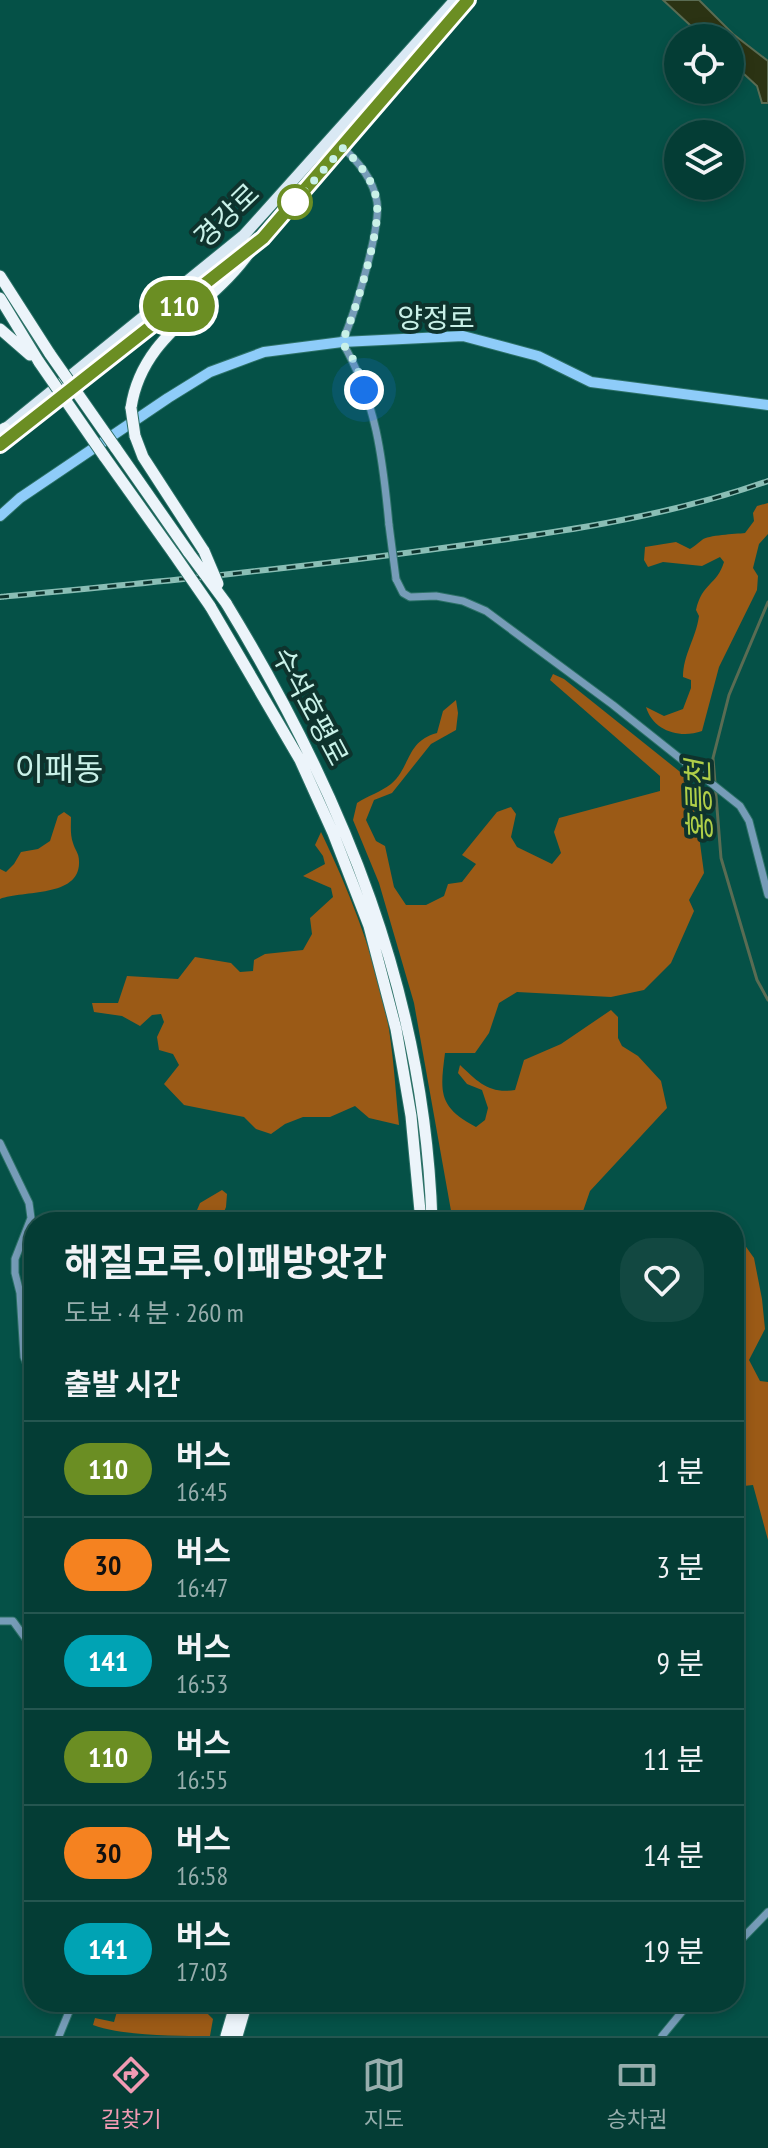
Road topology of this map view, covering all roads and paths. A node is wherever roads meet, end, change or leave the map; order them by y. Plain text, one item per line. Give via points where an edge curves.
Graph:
1 (455, 0) edge
2 (468, 0) edge
3 (332, 139) junction
4 (343, 148) junction
5 (253, 247) junction
6 (0, 276) edge
7 (0, 298) edge
8 (0, 329) edge
9 (342, 342) junction
10 (39, 362) junction
11 (768, 405) edge
12 (2, 431) edge
13 (0, 445) edge
14 (0, 516) edge
15 (226, 603) junction
16 (768, 895) edge
17 (0, 1143) edge
18 (30, 1212) edge
19 (420, 1212) edge
20 (432, 1212) edge
21 (24, 1236) edge
22 (24, 1357) edge
23 (0, 1621) edge
24 (24, 1636) edge
25 (768, 1912) edge
26 (744, 1937) edge
27 (69, 2012) edge
28 (233, 2012) edge
29 (244, 2012) edge
30 (682, 2012) edge
31 (59, 2036) edge
32 (226, 2036) edge
33 (237, 2036) edge
34 (662, 2036) edge

1 - 3 main road, 경강로
2 - 4 main road, 경강로
3 - 4 street
3 - 12 main road, 경강로 via 222,255
4 - 5 main road, 경강로
4 - 9 street via 370,179 377,203 353,317
5 - 13 main road, 경강로
5 - 15 highway, bridge via 153,350 131,408 143,457 204,551
6 - 15 highway, 수석호평로, bridge
7 - 10 highway, 수석호평로
8 - 10 highway
9 - 11 main road, 양정로 via 463,336 538,356 591,382
9 - 14 main road, 양정로 via 264,352 210,372
9 - 16 street, bridge via 356,364 376,420 396,579 403,593 463,601 486,611 740,806 749,821
10 - 19 highway, 수석호평로, bridge via 229,635 300,760 333,833 369,926 396,1029
15 - 20 highway, 수석호평로 via 291,714 362,872 406,1018
17 - 18 street
21 - 22 street via 15,1259
23 - 24 street via 13,1621
25 - 26 street
27 - 31 street
28 - 32 highway
29 - 33 highway
30 - 34 street

